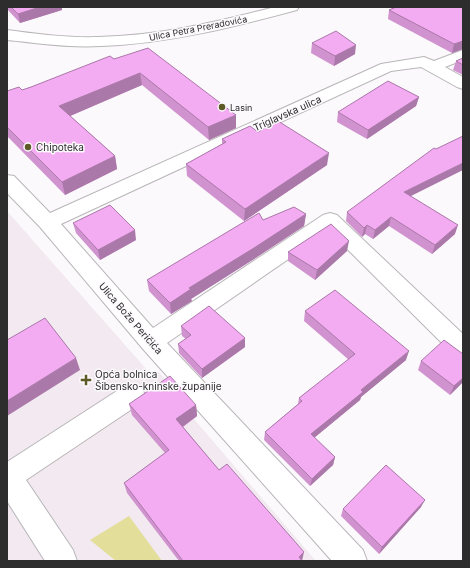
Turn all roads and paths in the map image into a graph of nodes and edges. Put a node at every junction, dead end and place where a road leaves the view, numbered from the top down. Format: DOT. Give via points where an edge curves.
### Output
graph roads {
  1 [pos="292,7"];
  2 [pos="7,36"];
  3 [pos="463,55"];
  4 [pos="432,67"];
  5 [pos="463,84"];
  6 [pos="7,180"];
  7 [pos="47,222"];
  8 [pos="151,342"];
  9 [pos="463,349"];
  10 [pos="132,395"];
  11 [pos="7,477"];
  12 [pos="62,561"];
  13 [pos="352,561"];
  1 -- 2 [label="street, Ulica Petra Preradovića" via="164,36 63,42"];
  3 -- 4 [label="street"];
  4 -- 5 [label="street, Triglavska ulica"];
  4 -- 7 [label="street, Triglavska ulica" via="424,62 387,67"];
  6 -- 7 [label="street, Ulica Bože Peričića"];
  7 -- 8 [label="street, Ulica Bože Peričića"];
  8 -- 9 [label="street" via="330,220"];
  8 -- 13 [label="street, Ulica Bože Peričića"];
  10 -- 11 [label="street"];
  11 -- 12 [label="street"];
}
